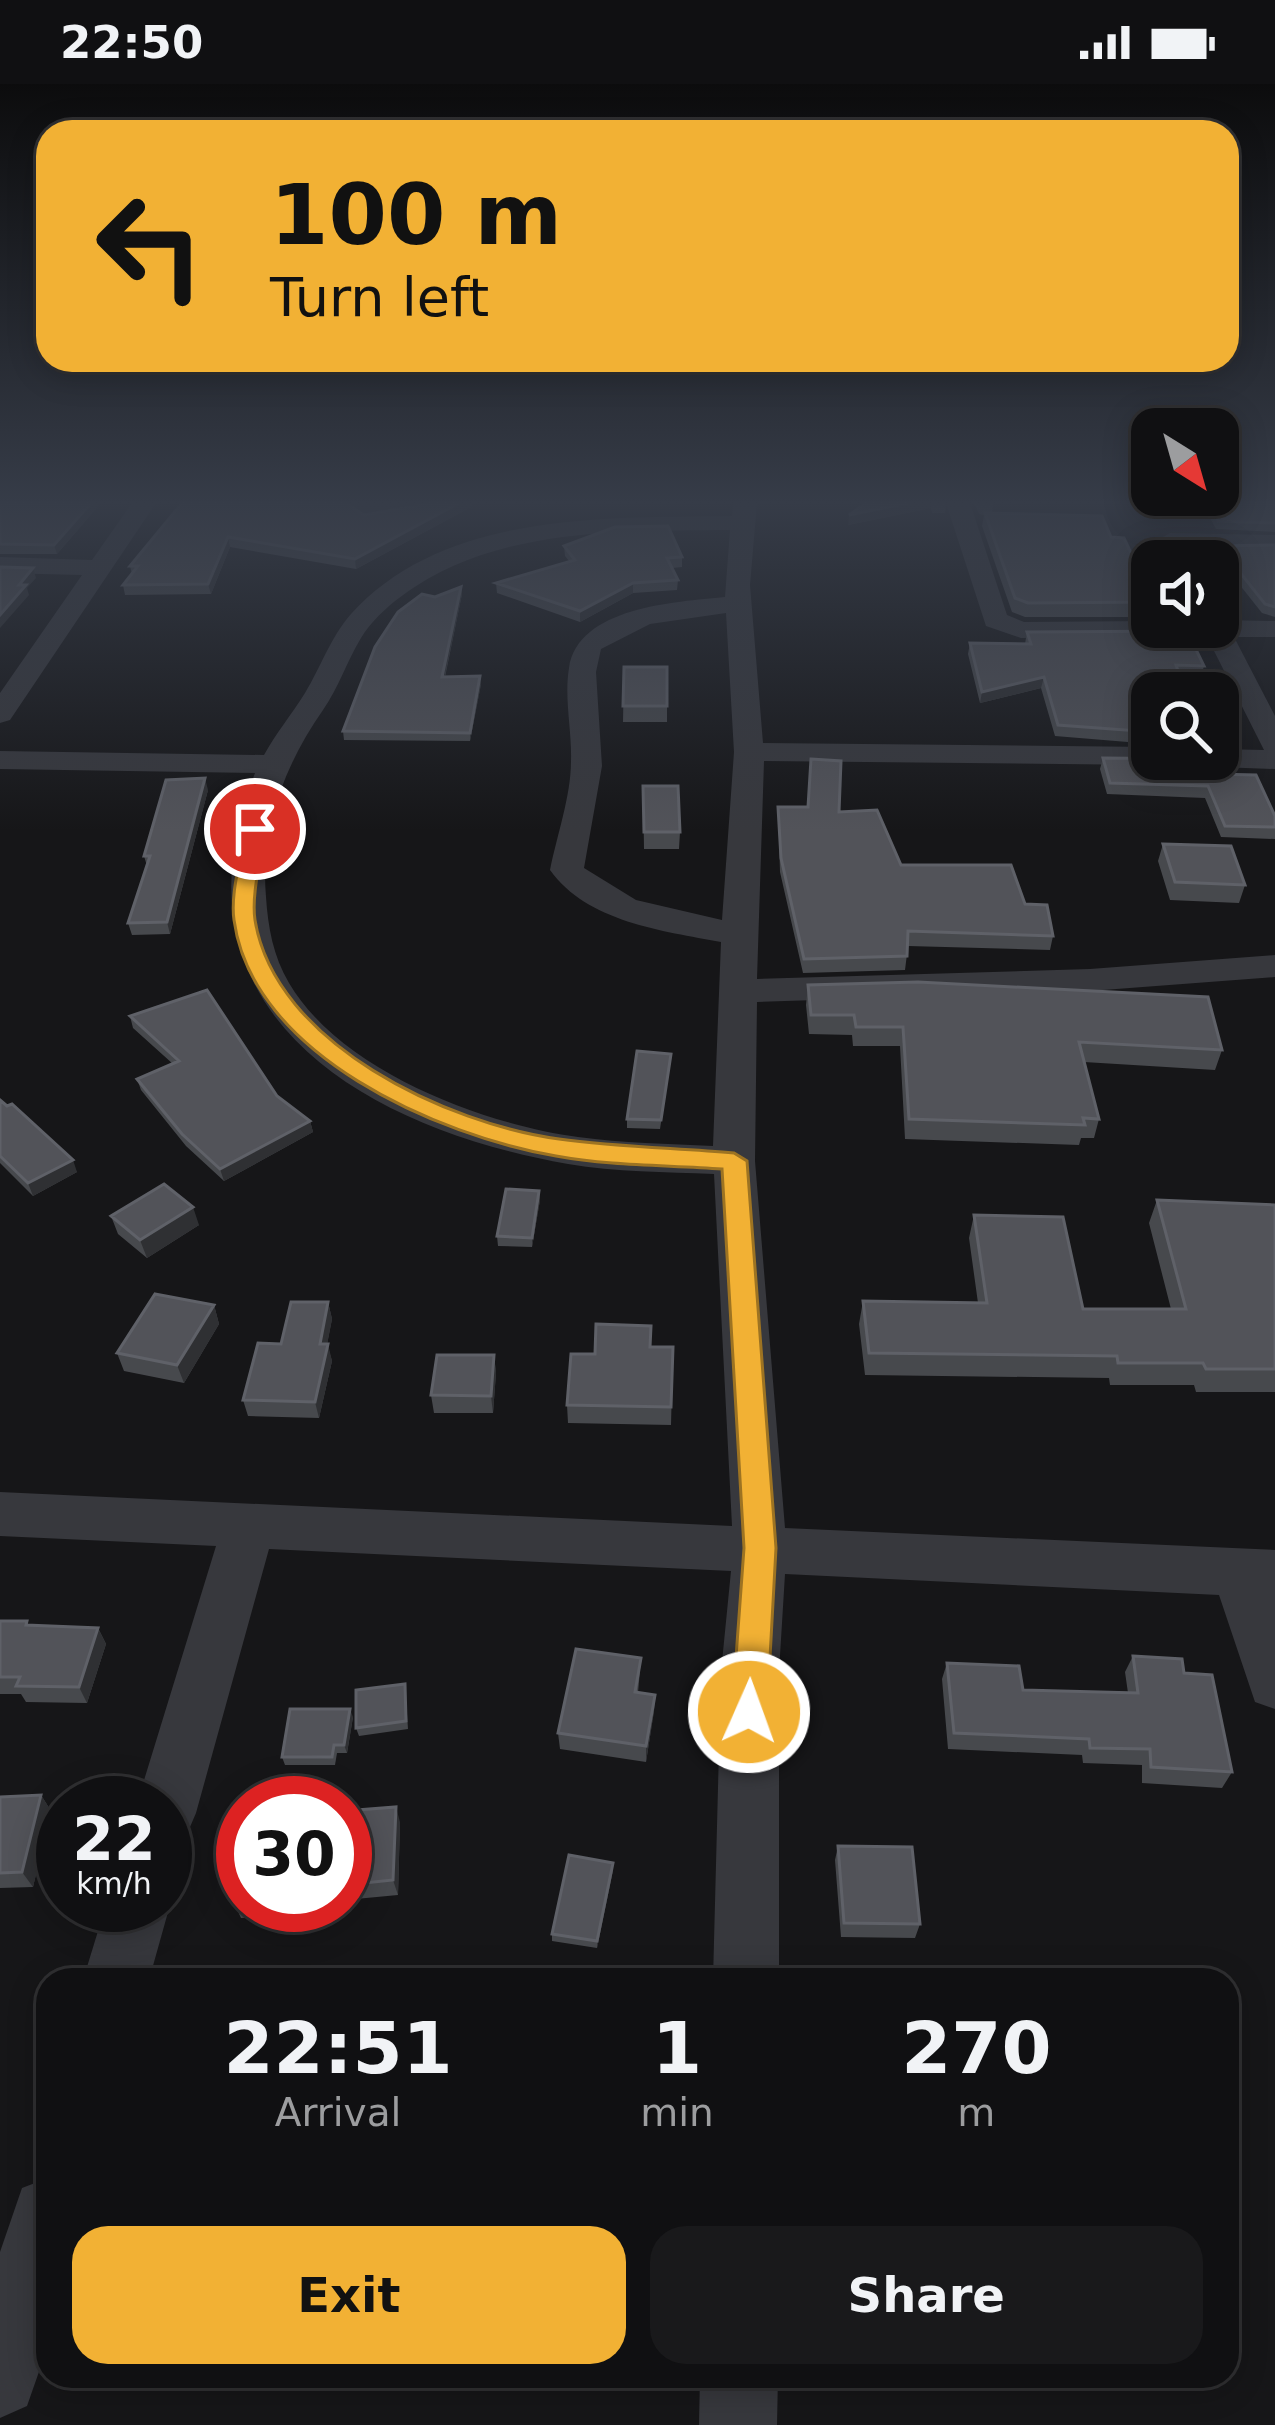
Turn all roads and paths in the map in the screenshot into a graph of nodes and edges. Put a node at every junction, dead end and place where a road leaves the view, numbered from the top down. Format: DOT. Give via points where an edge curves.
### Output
graph roads {
  1 [pos="69,612"];
  2 [pos="371,612"];
  3 [pos="671,612"];
  4 [pos="739,612"];
  5 [pos="993,612"];
  6 [pos="1239,628"];
  7 [pos="1131,629"];
  8 [pos="1275,629"];
  9 [pos="1226,648"];
  10 [pos="0,714"];
  11 [pos="1275,745"];
  12 [pos="749,752"];
  13 [pos="1131,756"];
  14 [pos="1239,759"];
  15 [pos="0,760"];
  16 [pos="1275,760"];
  17 [pos="272,764"];
  18 [pos="739,934"];
  19 [pos="1275,967"];
  20 [pos="740,991"];
  21 [pos="734,1161"];
  22 [pos="0,1514"];
  23 [pos="249,1525"];
  24 [pos="760,1548"];
  25 [pos="1257,1573"];
  26 [pos="1275,1683"];
  27 [pos="176,1776"];
  28 [pos="130,1932"];
  29 [pos="120,1968"];
  30 [pos="746,1968"];
  31 [pos="36,2255"];
  32 [pos="0,2379"];
  33 [pos="739,2388"];
  34 [pos="738,2425"];
  1 -- 10 [label="street"];
  2 -- 17 [label="street"];
  3 -- 18 [label="street" via="588,645 581,672 587,766 567,870 578,883 668,922"];
  4 -- 12 [label="street"];
  5 -- 7 [label="street" via="1021,630"];
  6 -- 8 [label="street"];
  9 -- 11 [label="street"];
  12 -- 13 [label="street"];
  12 -- 18 [label="street"];
  14 -- 16 [label="street"];
  15 -- 17 [label="street"];
  17 -- 21 [label="street" via="244,918 260,967 300,1028 360,1074 455,1120 556,1148"];
  18 -- 20 [label="street"];
  19 -- 20 [label="street"];
  20 -- 21 [label="street"];
  21 -- 24 [label="street"];
  22 -- 23 [label="street"];
  23 -- 24 [label="street"];
  23 -- 27 [label="street"];
  24 -- 25 [label="street"];
  24 -- 30 [label="street"];
  25 -- 26 [label="street"];
  28 -- 29 [label="street"];
  31 -- 32 [label="street"];
  33 -- 34 [label="street"];
}
